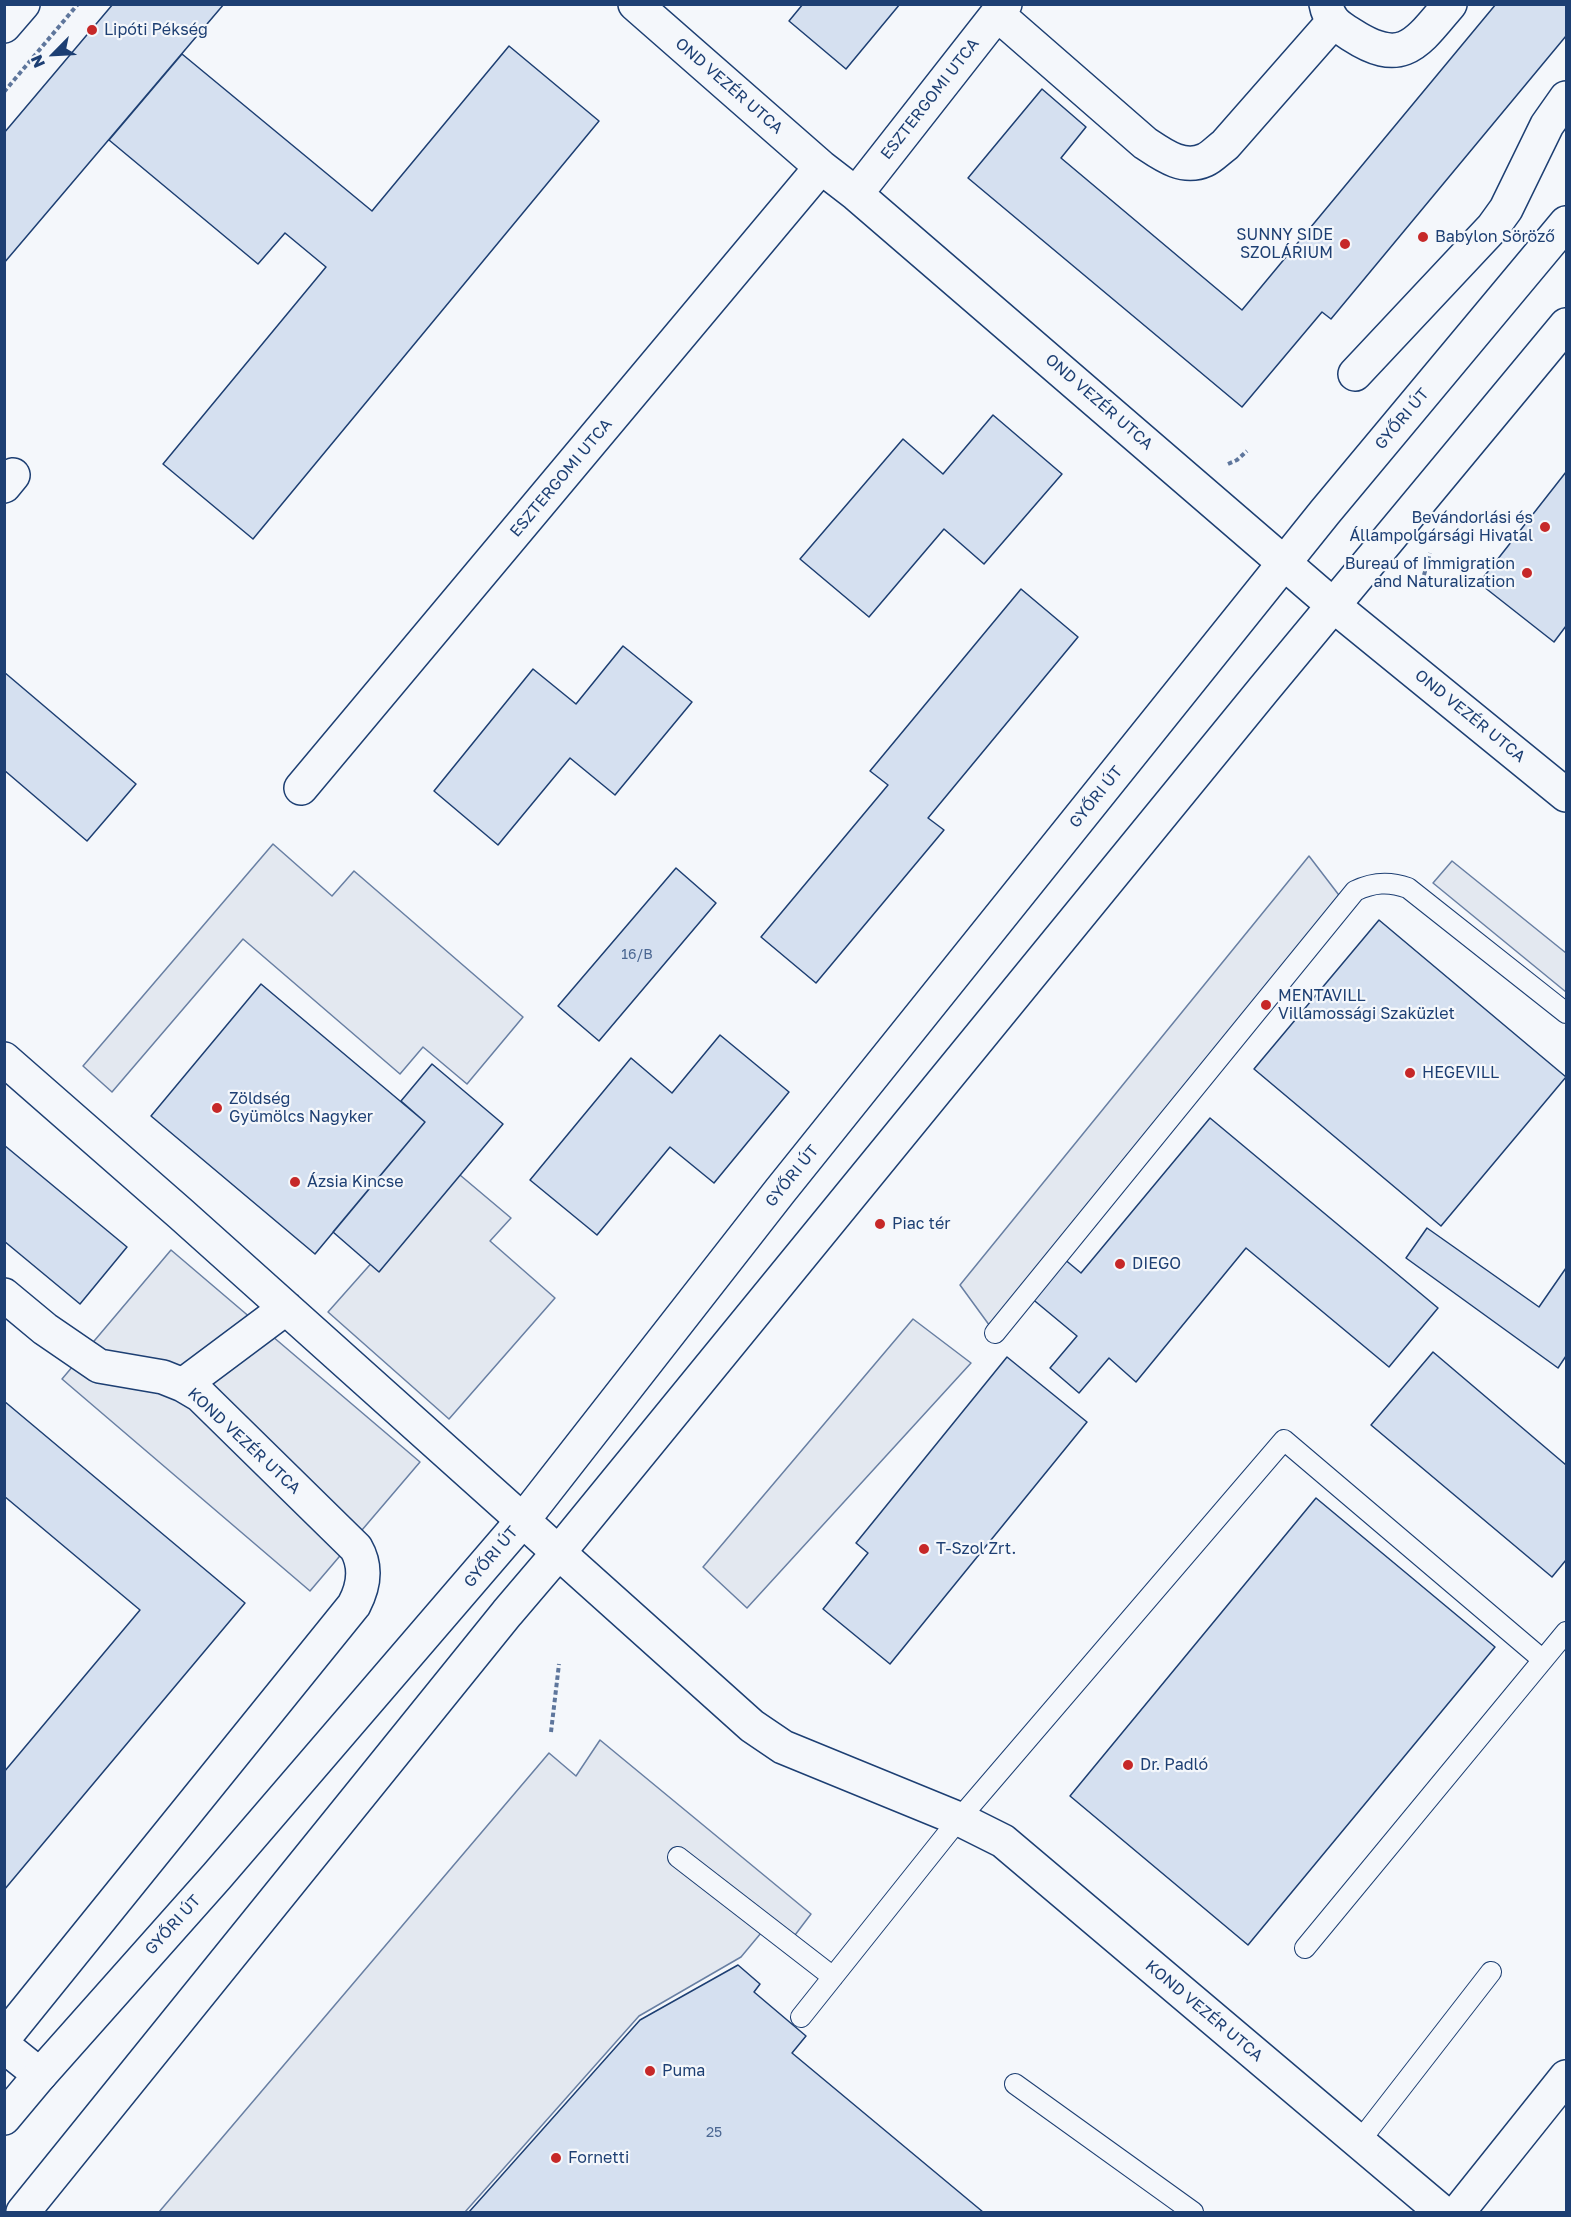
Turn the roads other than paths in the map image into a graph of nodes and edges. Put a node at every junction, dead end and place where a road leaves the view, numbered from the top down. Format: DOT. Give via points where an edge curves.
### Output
graph roads {
  1 [pos="23,4"];
  2 [pos="635,4"];
  3 [pos="1450,4"];
  4 [pos="1001,9"];
  5 [pos="1329,13"];
  6 [pos="4,26"];
  7 [pos="1566,98"];
  8 [pos="821,167"];
  9 [pos="856,194"];
  10 [pos="1566,222"];
  11 [pos="1566,325"];
  12 [pos="1354,374"];
  13 [pos="1285,562"];
  14 [pos="1334,606"];
  15 [pos="301,788"];
  16 [pos="1566,795"];
  17 [pos="1566,1013"];
  18 [pos="4,1059"];
  19 [pos="4,1295"];
  20 [pos="286,1308"];
  21 [pos="995,1333"];
  22 [pos="183,1385"];
  23 [pos="523,1520"];
  24 [pos="559,1552"];
  25 [pos="1566,1632"];
  26 [pos="1543,1660"];
  27 [pos="958,1819"];
  28 [pos="678,1857"];
  29 [pos="1305,1948"];
  30 [pos="1491,1972"];
  31 [pos="833,1977"];
  32 [pos="801,2017"];
  33 [pos="4,2038"];
  34 [pos="4,2046"];
  35 [pos="40,2075"];
  36 [pos="1566,2077"];
  37 [pos="1015,2084"];
  38 [pos="4,2118"];
  39 [pos="1359,2142"];
  40 [pos="23,2212"];
  41 [pos="1193,2212"];
  42 [pos="1442,2212"];
  43 [pos="1458,2212"];
  1 -- 6 [label="street"];
  2 -- 8 [label="street, OND VEZÉR UTCA"];
  3 -- 5 [label="street" via="1420,39 1406,49 1388,51 1369,46"];
  4 -- 5 [label="street" via="1145,143 1170,160 1188,163 1204,160 1225,146"];
  4 -- 9 [label="street, ESZTERGOMI UTCA"];
  7 -- 12 [label="street" via="1547,125 1506,209"];
  8 -- 9 [label="street, OND VEZÉR UTCA"];
  8 -- 15 [label="street, ESZTERGOMI UTCA"];
  9 -- 13 [label="street, OND VEZÉR UTCA"];
  10 -- 13 [label="street, GYŐRI ÚT"];
  11 -- 14 [label="street"];
  13 -- 14 [label="street, OND VEZÉR UTCA"];
  13 -- 23 [label="street, GYŐRI ÚT" via="787,1181"];
  14 -- 16 [label="street, OND VEZÉR UTCA"];
  14 -- 24 [label="street"];
  17 -- 21 [label="lane" via="1408,888 1382,882 1355,891"];
  18 -- 20 [label="street, KOND VEZÉR UTCA"];
  19 -- 22 [label="street, KOND VEZÉR UTCA" via="99,1366 154,1374"];
  20 -- 22 [label="street"];
  20 -- 23 [label="street, KOND VEZÉR UTCA"];
  22 -- 33 [label="street, KOND VEZÉR UTCA" via="200,1395 356,1548 362,1562 360,1593"];
  23 -- 24 [label="street, KOND VEZÉR UTCA"];
  23 -- 35 [label="street, GYŐRI ÚT"];
  24 -- 27 [label="street, KOND VEZÉR UTCA" via="752,1726 783,1747"];
  24 -- 40 [label="street"];
  25 -- 26 [label="lane"];
  26 -- 27 [label="lane" via="1284,1440"];
  26 -- 29 [label="lane"];
  27 -- 31 [label="lane"];
  27 -- 39 [label="street, KOND VEZÉR UTCA" via="1003,1840"];
  28 -- 31 [label="lane"];
  30 -- 39 [label="lane"];
  31 -- 32 [label="lane"];
  34 -- 35 [label="street"];
  35 -- 38 [label="street, GYŐRI ÚT"];
  36 -- 43 [label="street"];
  37 -- 41 [label="lane"];
  39 -- 42 [label="street, KOND VEZÉR UTCA"];
}
